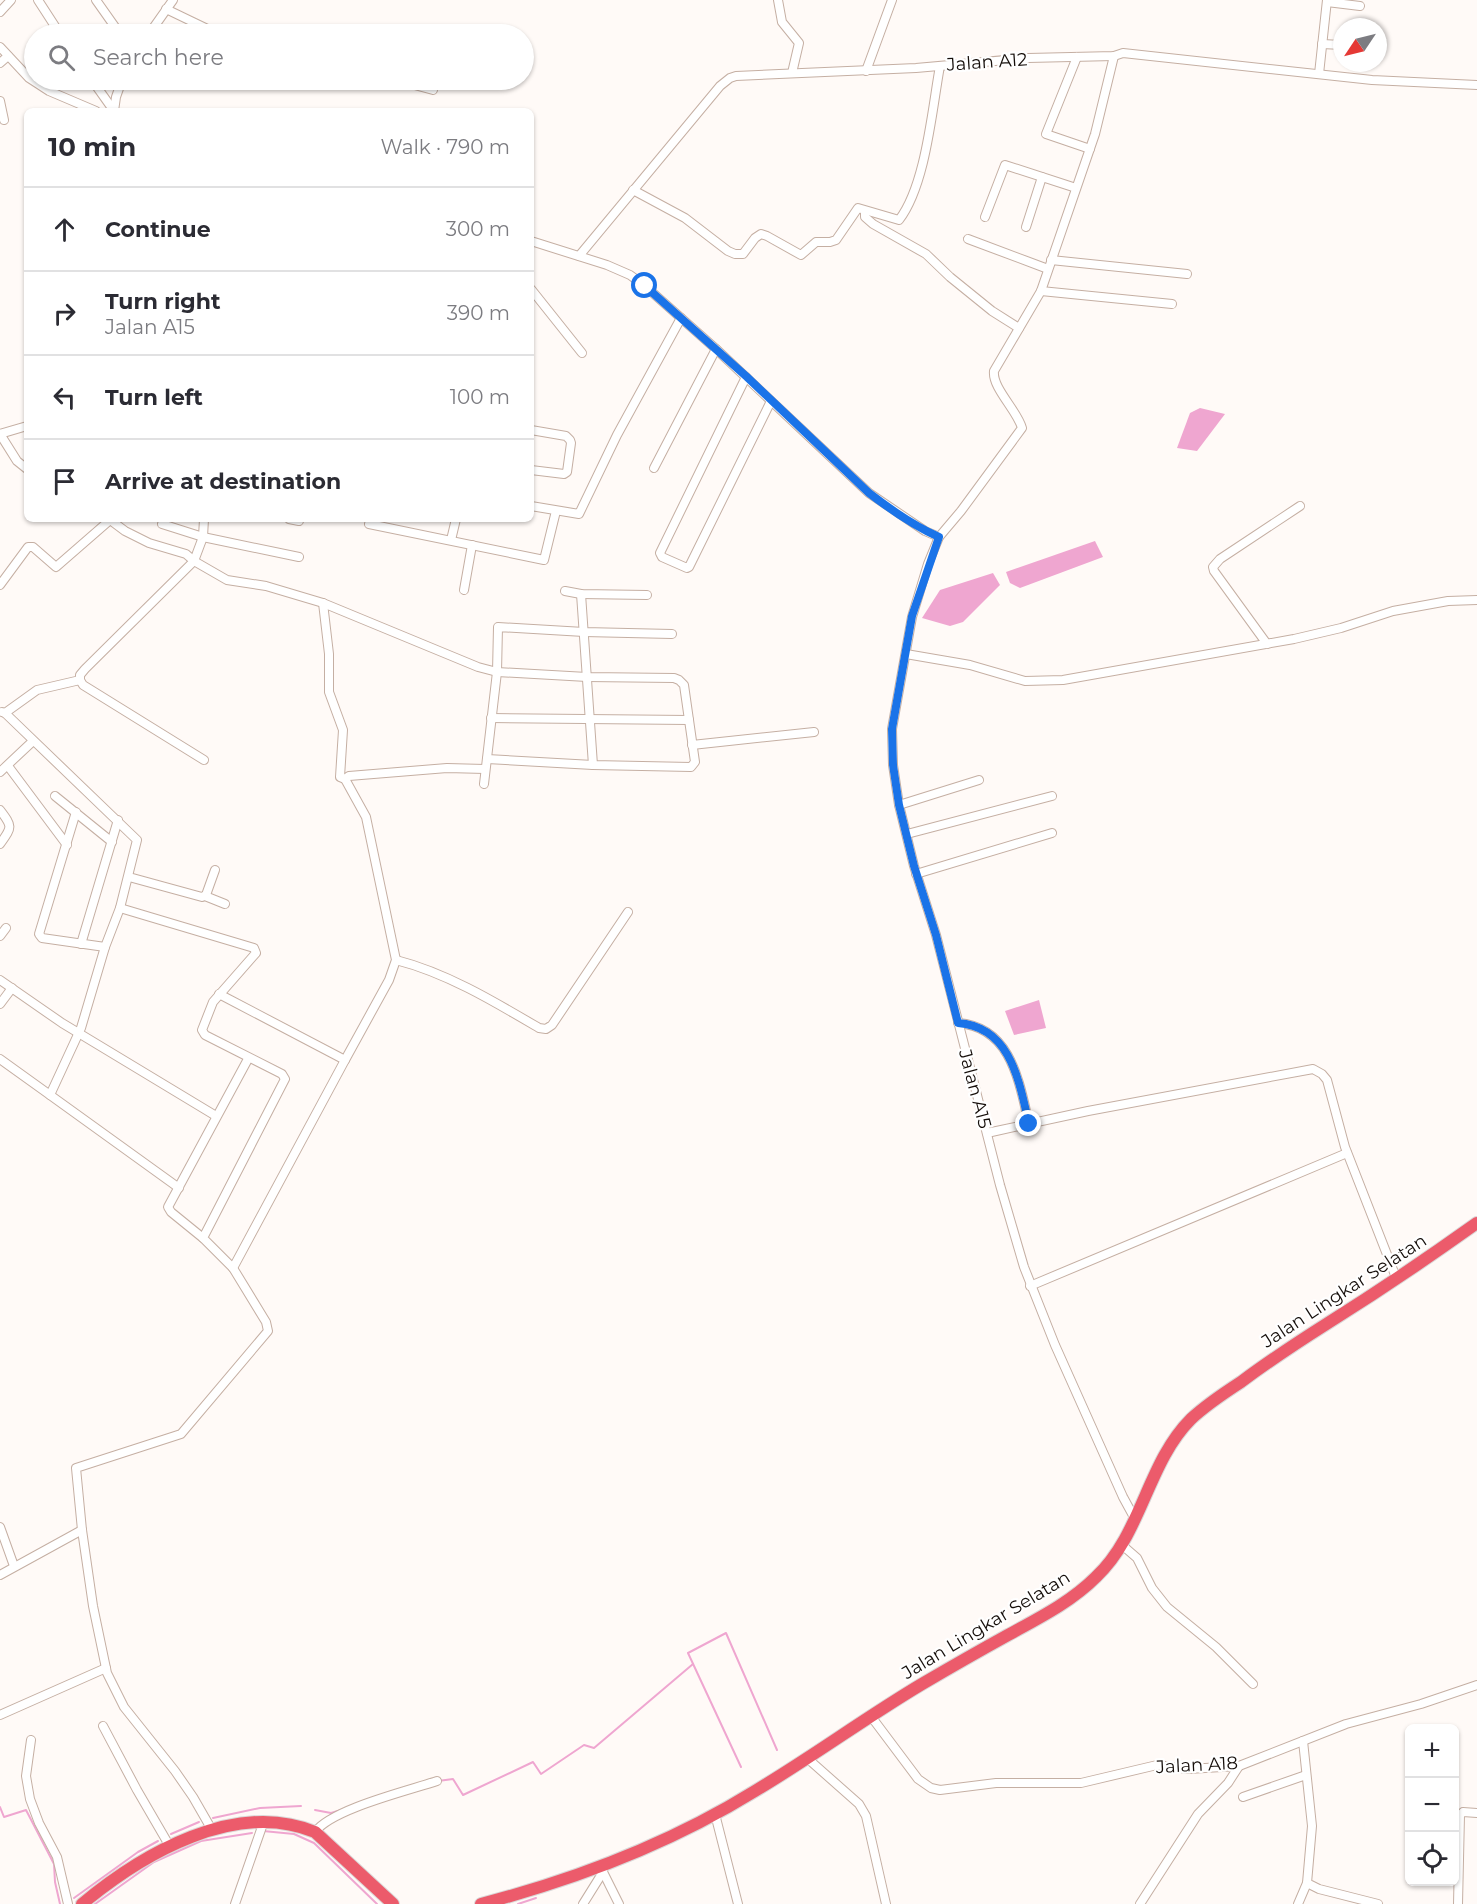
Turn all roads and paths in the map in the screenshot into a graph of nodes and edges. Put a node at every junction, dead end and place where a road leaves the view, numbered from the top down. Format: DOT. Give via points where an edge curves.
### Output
graph roads {
  1 [pos="11,0"];
  2 [pos="38,0"];
  3 [pos="96,0"];
  4 [pos="173,0"];
  5 [pos="778,0"];
  6 [pos="892,0"];
  7 [pos="1327,1"];
  8 [pos="1360,6"];
  9 [pos="166,9"];
  10 [pos="0,12"];
  11 [pos="54,24"];
  12 [pos="113,24"];
  13 [pos="156,24"];
  14 [pos="198,24"];
  15 [pos="1322,44"];
  16 [pos="1333,45"];
  17 [pos="0,47"];
  18 [pos="8,56"];
  19 [pos="1114,56"];
  20 [pos="1077,57"];
  21 [pos="0,63"];
  22 [pos="940,66"];
  23 [pos="866,70"];
  24 [pos="24,73"];
  25 [pos="792,73"];
  26 [pos="1319,74"];
  27 [pos="1477,85"];
  28 [pos="47,90"];
  29 [pos="99,90"];
  30 [pos="118,90"];
  31 [pos="0,101"];
  32 [pos="89,108"];
  33 [pos="112,108"];
  34 [pos="114,108"];
  35 [pos="4,120"];
  36 [pos="1090,149"];
  37 [pos="1042,177"];
  38 [pos="1076,188"];
  39 [pos="633,190"];
  40 [pos="867,212"];
  41 [pos="985,217"];
  42 [pos="1026,227"];
  43 [pos="968,239"];
  44 [pos="534,241"];
  45 [pos="579,256"];
  46 [pos="1050,264"];
  47 [pos="1187,274"];
  48 [pos="1041,291"];
  49 [pos="534,293"];
  50 [pos="1172,304"];
  51 [pos="681,318"];
  52 [pos="1019,328"];
  53 [pos="716,349"];
  54 [pos="582,353"];
  55 [pos="747,377"];
  56 [pos="771,401"];
  57 [pos="24,427"];
  58 [pos="534,431"];
  59 [pos="0,434"];
  60 [pos="24,467"];
  61 [pos="654,468"];
  62 [pos="534,470"];
  63 [pos="1300,506"];
  64 [pos="534,507"];
  65 [pos="556,511"];
  66 [pos="107,522"];
  67 [pos="114,522"];
  68 [pos="204,522"];
  69 [pos="455,522"];
  70 [pos="162,524"];
  71 [pos="369,524"];
  72 [pos="203,537"];
  73 [pos="939,537"];
  74 [pos="451,540"];
  75 [pos="472,545"];
  76 [pos="299,557"];
  77 [pos="194,561"];
  78 [pos="0,585"];
  79 [pos="464,590"];
  80 [pos="565,591"];
  81 [pos="581,594"];
  82 [pos="647,594"];
  83 [pos="1477,600"];
  84 [pos="323,603"];
  85 [pos="584,632"];
  86 [pos="672,634"];
  87 [pos="1267,644"];
  88 [pos="906,654"];
  89 [pos="497,672"];
  90 [pos="587,677"];
  91 [pos="80,680"];
  92 [pos="2,712"];
  93 [pos="491,717"];
  94 [pos="591,720"];
  95 [pos="689,720"];
  96 [pos="814,732"];
  97 [pos="33,741"];
  98 [pos="692,745"];
  99 [pos="487,759"];
  100 [pos="204,760"];
  101 [pos="593,765"];
  102 [pos="8,766"];
  103 [pos="485,769"];
  104 [pos="0,772"];
  105 [pos="345,779"];
  106 [pos="979,780"];
  107 [pos="484,784"];
  108 [pos="55,796"];
  109 [pos="1052,796"];
  110 [pos="899,805"];
  111 [pos="0,810"];
  112 [pos="76,812"];
  113 [pos="118,820"];
  114 [pos="1052,833"];
  115 [pos="907,834"];
  116 [pos="112,842"];
  117 [pos="0,844"];
  118 [pos="67,845"];
  119 [pos="215,870"];
  120 [pos="916,874"];
  121 [pos="129,877"];
  122 [pos="205,896"];
  123 [pos="225,904"];
  124 [pos="120,908"];
  125 [pos="628,912"];
  126 [pos="6,928"];
  127 [pos="0,936"];
  128 [pos="81,944"];
  129 [pos="105,947"];
  130 [pos="396,960"];
  131 [pos="0,980"];
  132 [pos="12,988"];
  133 [pos="219,994"];
  134 [pos="0,1004"];
  135 [pos="958,1023"];
  136 [pos="79,1032"];
  137 [pos="0,1059"];
  138 [pos="248,1059"];
  139 [pos="345,1060"];
  140 [pos="50,1095"];
  141 [pos="216,1116"];
  142 [pos="1029,1124"];
  143 [pos="987,1133"];
  144 [pos="1347,1153"];
  145 [pos="179,1188"];
  146 [pos="1477,1223"];
  147 [pos="202,1238"];
  148 [pos="233,1268"];
  149 [pos="1397,1280"];
  150 [pos="1030,1286"];
  151 [pos="1136,1519"];
  152 [pos="0,1527"];
  153 [pos="82,1530"];
  154 [pos="1122,1545"];
  155 [pos="14,1566"];
  156 [pos="0,1575"];
  157 [pos="106,1668"];
  158 [pos="1253,1684"];
  159 [pos="1477,1684"];
  160 [pos="0,1715"];
  161 [pos="870,1715"];
  162 [pos="103,1726"];
  163 [pos="31,1740"];
  164 [pos="1302,1741"];
  165 [pos="807,1758"];
  166 [pos="1239,1766"];
  167 [pos="1306,1775"];
  168 [pos="437,1781"];
  169 [pos="1243,1797"];
  170 [pos="1477,1813"];
  171 [pos="715,1814"];
  172 [pos="264,1821"];
  173 [pos="212,1830"];
  174 [pos="315,1832"];
  175 [pos="169,1845"];
  176 [pos="601,1869"];
  177 [pos="1307,1883"];
  178 [pos="68,1904"];
  179 [pos="82,1904"];
  180 [pos="235,1904"];
  181 [pos="393,1904"];
  182 [pos="481,1904"];
  183 [pos="583,1904"];
  184 [pos="619,1904"];
  185 [pos="738,1904"];
  186 [pos="886,1904"];
  187 [pos="1140,1904"];
  188 [pos="1298,1904"];
  189 [pos="1375,1904"];
  190 [pos="1458,1904"];
  1 -- 10 [label="street"];
  2 -- 11 [label="street"];
  3 -- 12 [label="street"];
  4 -- 9 [label="street"];
  5 -- 25 [label="street" via="783,22 800,43"];
  6 -- 23 [label="street"];
  7 -- 8 [label="street"];
  7 -- 15 [label="street"];
  9 -- 13 [label="street"];
  9 -- 14 [label="street"];
  15 -- 16 [label="street"];
  15 -- 26 [label="street"];
  17 -- 18 [label="street"];
  18 -- 21 [label="street"];
  18 -- 24 [label="street"];
  19 -- 20 [label="street, Jalan A12"];
  19 -- 26 [label="street, Jalan A12" via="1123,53"];
  19 -- 36 [label="street"];
  20 -- 22 [label="street, Jalan A12"];
  20 -- 36 [label="street" via="1046,134"];
  22 -- 23 [label="street, Jalan A12"];
  22 -- 40 [label="street" via="919,180 907,208 899,220"];
  23 -- 25 [label="street, Jalan A12"];
  25 -- 39 [label="street, Jalan A12" via="736,76 724,81"];
  26 -- 27 [label="street, Jalan A12"];
  28 -- 32 [label="street"];
  29 -- 33 [label="street"];
  30 -- 34 [label="street"];
  31 -- 35 [label="street"];
  36 -- 38 [label="street"];
  37 -- 38 [label="street"];
  37 -- 41 [label="street" via="1005,165"];
  37 -- 42 [label="street"];
  38 -- 46 [label="street"];
  39 -- 40 [label="street" via="685,218 735,254 743,254 761,234 801,255 816,242 836,240 856,209"];
  39 -- 45 [label="street, Jalan A12"];
  40 -- 52 [label="street" via="865,217 873,224 926,254 958,284"];
  43 -- 46 [label="street"];
  44 -- 45 [label="street"];
  45 -- 51 [label="street" via="630,274"];
  46 -- 47 [label="street"];
  46 -- 48 [label="street"];
  48 -- 50 [label="street"];
  48 -- 52 [label="street"];
  49 -- 54 [label="street"];
  51 -- 53 [label="street"];
  51 -- 65 [label="street" via="579,514"];
  52 -- 73 [label="street" via="993,376 1022,428"];
  53 -- 55 [label="street"];
  53 -- 61 [label="street"];
  55 -- 56 [label="street"];
  55 -- 56 [label="street" via="660,553 662,557 689,567"];
  56 -- 73 [label="street" via="869,493"];
  57 -- 59 [label="street"];
  58 -- 62 [label="street" via="566,436 571,443 567,472"];
  59 -- 60 [label="street"];
  63 -- 87 [label="street" via="1213,567"];
  64 -- 65 [label="street"];
  65 -- 75 [label="street" via="544,560"];
  66 -- 78 [label="street" via="56,567 33,547 28,548"];
  67 -- 77 [label="street" via="141,539 186,554"];
  68 -- 72 [label="street"];
  69 -- 74 [label="street"];
  70 -- 72 [label="street"];
  71 -- 74 [label="street"];
  72 -- 76 [label="street"];
  72 -- 77 [label="street"];
  73 -- 88 [label="street, Jalan A15" via="912,616"];
  74 -- 75 [label="street"];
  75 -- 79 [label="street"];
  77 -- 84 [label="street" via="227,580 266,586"];
  77 -- 91 [label="street" via="85,669"];
  80 -- 81 [label="street"];
  81 -- 82 [label="street"];
  81 -- 85 [label="street"];
  83 -- 87 [label="street" via="1393,611 1341,628"];
  84 -- 89 [label="street"];
  84 -- 105 [label="street" via="329,692 343,730 339,776"];
  85 -- 86 [label="street"];
  85 -- 89 [label="street" via="500,626"];
  85 -- 90 [label="street"];
  87 -- 88 [label="street" via="1044,681 1025,681"];
  88 -- 110 [label="street, Jalan A15" via="892,729"];
  89 -- 90 [label="street"];
  89 -- 93 [label="street"];
  90 -- 94 [label="street"];
  90 -- 95 [label="street" via="679,680 684,685"];
  91 -- 92 [label="street" via="37,690"];
  91 -- 100 [label="street"];
  92 -- 97 [label="street"];
  93 -- 94 [label="street"];
  93 -- 99 [label="street"];
  94 -- 95 [label="street"];
  94 -- 101 [label="street"];
  95 -- 98 [label="street"];
  96 -- 98 [label="street"];
  97 -- 102 [label="street"];
  97 -- 113 [label="street"];
  98 -- 101 [label="street" via="691,767"];
  99 -- 101 [label="street"];
  99 -- 103 [label="street"];
  102 -- 104 [label="street"];
  102 -- 118 [label="street"];
  103 -- 105 [label="street" via="447,768"];
  103 -- 107 [label="street"];
  105 -- 130 [label="street" via="367,823"];
  106 -- 110 [label="street"];
  108 -- 112 [label="street"];
  109 -- 115 [label="street"];
  110 -- 115 [label="street, Jalan A15"];
  111 -- 117 [label="street" via="10,830"];
  112 -- 116 [label="street"];
  112 -- 118 [label="street"];
  113 -- 116 [label="street"];
  113 -- 121 [label="street" via="138,840"];
  114 -- 120 [label="street"];
  115 -- 120 [label="street, Jalan A15"];
  116 -- 128 [label="street"];
  118 -- 128 [label="street" via="39,934 42,938"];
  119 -- 122 [label="street"];
  120 -- 135 [label="street, Jalan A15"];
  121 -- 122 [label="street"];
  121 -- 124 [label="street"];
  122 -- 123 [label="street"];
  124 -- 129 [label="street"];
  124 -- 133 [label="street" via="254,948 256,953"];
  125 -- 130 [label="street" via="546,1029 440,975"];
  126 -- 127 [label="street"];
  128 -- 129 [label="street"];
  129 -- 136 [label="street"];
  130 -- 139 [label="street"];
  131 -- 132 [label="street"];
  132 -- 134 [label="street"];
  132 -- 136 [label="street"];
  133 -- 138 [label="street" via="203,1032"];
  133 -- 139 [label="street"];
  135 -- 142 [label="street" via="988,1032 1002,1047 1018,1076"];
  135 -- 143 [label="street, Jalan A15"];
  136 -- 140 [label="street"];
  136 -- 141 [label="street"];
  137 -- 140 [label="street"];
  138 -- 141 [label="street"];
  138 -- 147 [label="street" via="282,1074 284,1084"];
  139 -- 148 [label="street"];
  140 -- 145 [label="street"];
  141 -- 145 [label="street"];
  142 -- 143 [label="street"];
  142 -- 144 [label="street" via="1313,1069 1327,1080"];
  143 -- 150 [label="street, Jalan A15"];
  144 -- 149 [label="street"];
  144 -- 150 [label="street"];
  145 -- 147 [label="street" via="169,1210"];
  146 -- 149 [label="highway, Jalan Lingkar Selatan"];
  147 -- 148 [label="street"];
  148 -- 153 [label="street" via="268,1331 181,1434 76,1468"];
  149 -- 151 [label="highway, Jalan Lingkar Selatan" via="1282,1352 1190,1420 1156,1471"];
  150 -- 151 [label="street, Jalan A15"];
  151 -- 154 [label="highway, Jalan Lingkar Selatan"];
  152 -- 155 [label="street"];
  153 -- 155 [label="street"];
  153 -- 157 [label="street"];
  154 -- 158 [label="street" via="1137,1558 1167,1607"];
  154 -- 161 [label="highway, Jalan Lingkar Selatan" via="1109,1564 1075,1595"];
  155 -- 156 [label="street"];
  157 -- 160 [label="street"];
  157 -- 173 [label="street" via="124,1707 175,1771"];
  159 -- 164 [label="street, Jalan A18"];
  161 -- 165 [label="highway, Jalan Lingkar Selatan"];
  161 -- 166 [label="street, Jalan A18" via="918,1779 940,1790 996,1783 1081,1783 1157,1765 1188,1769"];
  162 -- 175 [label="street"];
  163 -- 178 [label="street" via="26,1776 30,1799 59,1863"];
  164 -- 166 [label="street, Jalan A18"];
  164 -- 167 [label="street"];
  165 -- 171 [label="highway, Jalan Lingkar Selatan"];
  165 -- 186 [label="street" via="863,1810"];
  166 -- 187 [label="street" via="1198,1814"];
  167 -- 169 [label="street"];
  167 -- 177 [label="street" via="1312,1826"];
  168 -- 174 [label="street" via="343,1812"];
  170 -- 190 [label="street" via="1461,1814"];
  171 -- 176 [label="highway, Jalan Lingkar Selatan"];
  171 -- 185 [label="street"];
  172 -- 173 [label="highway"];
  172 -- 174 [label="highway" via="302,1826"];
  172 -- 180 [label="street"];
  173 -- 175 [label="highway"];
  174 -- 181 [label="highway"];
  175 -- 179 [label="highway" via="107,1883"];
  176 -- 182 [label="highway, Jalan Lingkar Selatan"];
  176 -- 183 [label="street"];
  176 -- 184 [label="street"];
  177 -- 188 [label="street"];
  177 -- 189 [label="street"];
}
